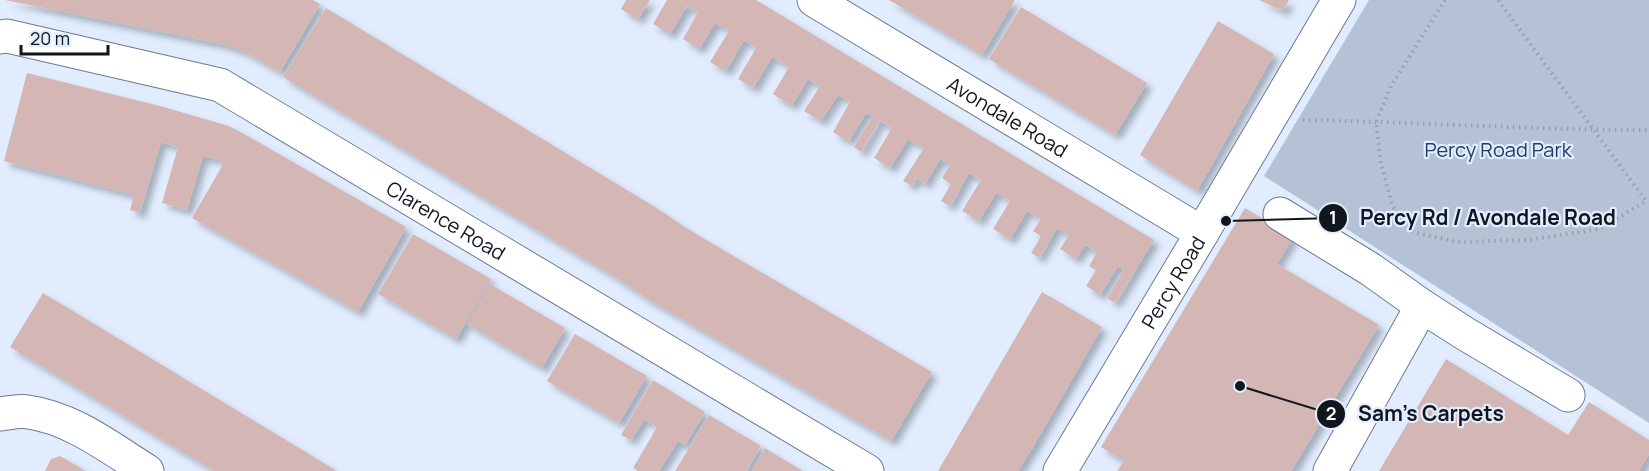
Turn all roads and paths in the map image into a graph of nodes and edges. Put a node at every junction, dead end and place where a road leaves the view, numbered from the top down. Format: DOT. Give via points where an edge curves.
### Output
graph roads {
  1 [pos="814,0"];
  2 [pos="1339,0"];
  3 [pos="1445,0"];
  4 [pos="1498,0"];
  5 [pos="2,40"];
  6 [pos="1269,120"];
  7 [pos="1376,122"];
  8 [pos="1594,130"];
  9 [pos="1649,130"];
  10 [pos="1648,199"];
  11 [pos="1280,214"];
  12 [pos="1202,233"];
  13 [pos="1422,306"];
  14 [pos="1568,395"];
  15 [pos="0,414"];
  16 [pos="147,471"];
  17 [pos="867,471"];
  18 [pos="1060,471"];
  19 [pos="1330,471"];
  1 -- 12 [label="street, Avondale Road"];
  2 -- 6 [label="street, Percy Road"];
  3 -- 7 [label="path" via="1391,86"];
  4 -- 8 [label="path"];
  5 -- 17 [label="street, Clarence Road" via="220,85"];
  6 -- 7 [label="path"];
  6 -- 12 [label="street, Percy Road"];
  7 -- 8 [label="path"];
  7 -- 10 [label="path" via="1381,164 1393,207 1413,232 1457,242 1529,240 1599,229"];
  8 -- 9 [label="path"];
  8 -- 10 [label="path"];
  11 -- 13 [label="street"];
  12 -- 18 [label="street, Percy Road"];
  13 -- 14 [label="street"];
  13 -- 19 [label="street"];
  15 -- 16 [label="street" via="26,411 55,418"];
}
